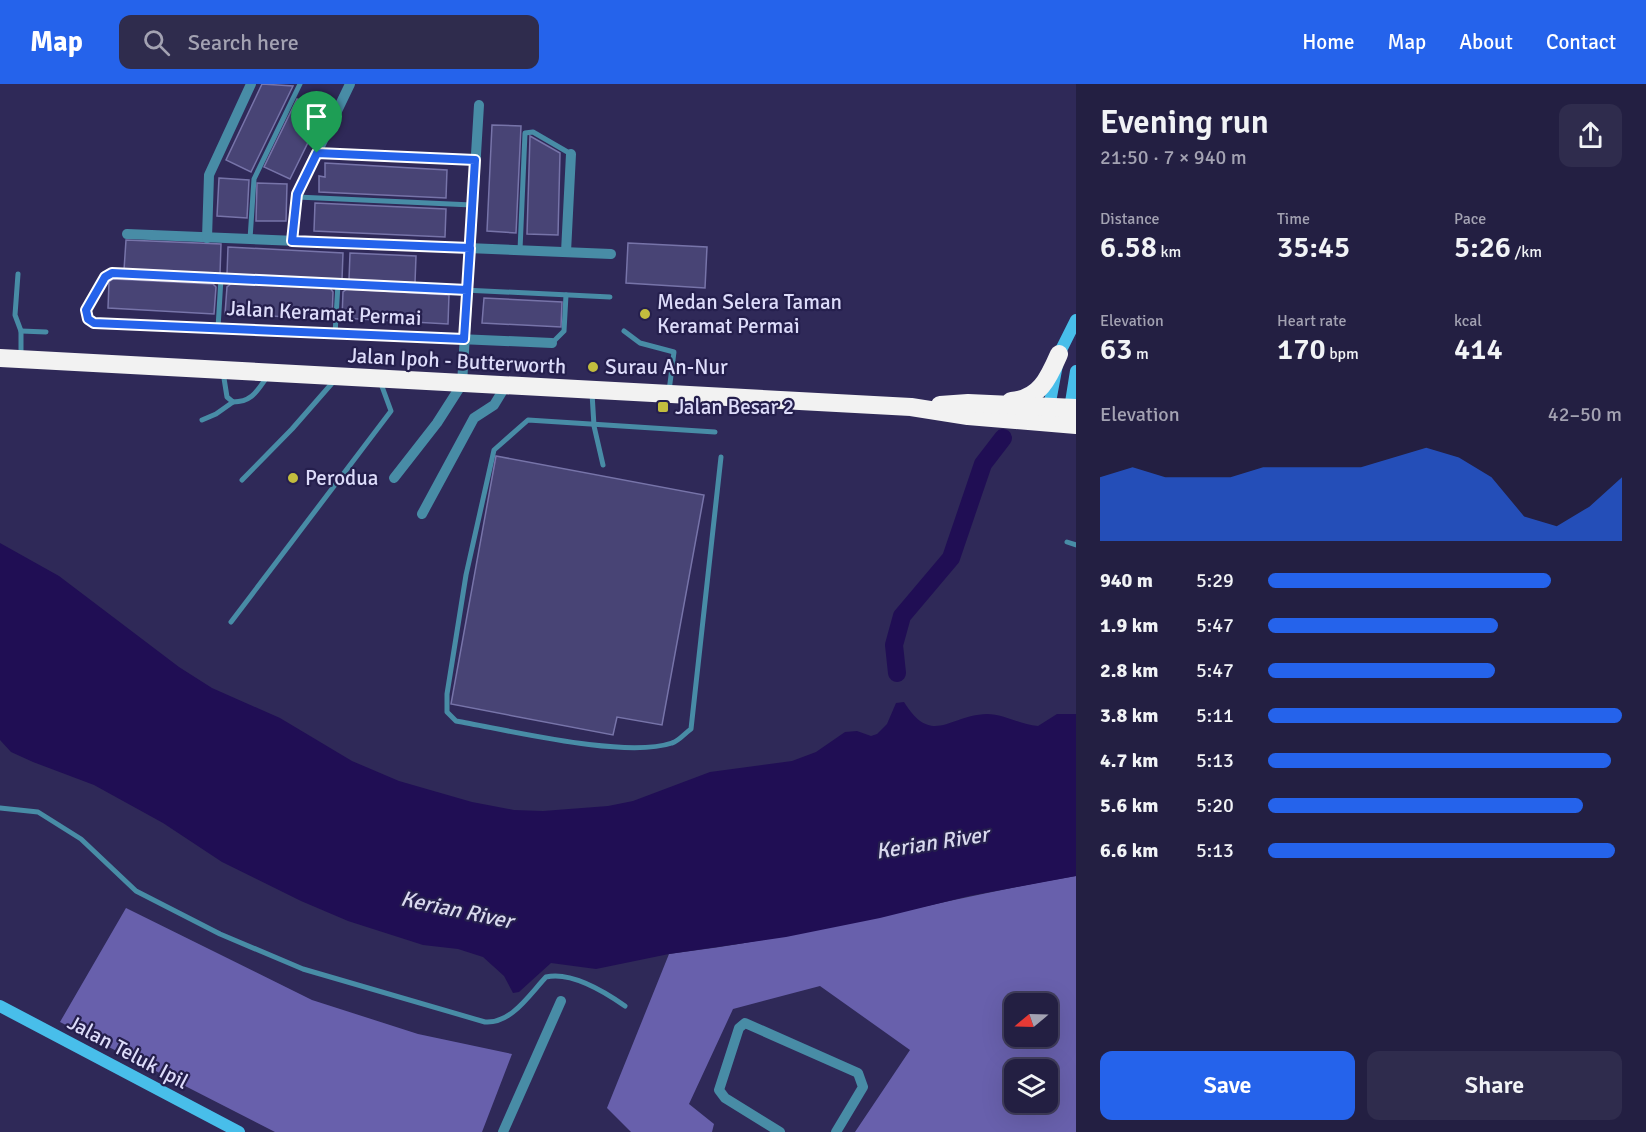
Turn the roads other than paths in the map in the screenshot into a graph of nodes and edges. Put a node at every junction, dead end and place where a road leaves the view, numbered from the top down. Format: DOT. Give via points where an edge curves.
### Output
graph roads {
  1 [pos="251,84"];
  2 [pos="300,84"];
  3 [pos="350,84"];
  4 [pos="479,105"];
  5 [pos="317,153"];
  6 [pos="571,154"];
  7 [pos="475,160"];
  8 [pos="297,197"];
  9 [pos="472,206"];
  10 [pos="127,234"];
  11 [pos="207,238"];
  12 [pos="250,240"];
  13 [pos="292,241"];
  14 [pos="470,248"];
  15 [pos="520,250"];
  16 [pos="566,252"];
  17 [pos="611,254"];
  18 [pos="18,274"];
  19 [pos="221,278"];
  20 [pos="338,284"];
  21 [pos="467,290"];
  22 [pos="566,295"];
  23 [pos="610,297"];
  24 [pos="1076,320"];
  25 [pos="94,323"];
  26 [pos="218,328"];
  27 [pos="21,331"];
  28 [pos="624,331"];
  29 [pos="46,332"];
  30 [pos="335,334"];
  31 [pos="464,339"];
  32 [pos="552,343"];
  33 [pos="1059,354"];
  34 [pos="0,358"];
  35 [pos="21,359"];
  36 [pos="222,370"];
  37 [pos="1076,371"];
  38 [pos="269,373"];
  39 [pos="337,377"];
  40 [pos="379,380"];
  41 [pos="462,384"];
  42 [pos="505,387"];
  43 [pos="591,392"];
  44 [pos="669,395"];
  45 [pos="233,402"];
  46 [pos="968,402"];
  47 [pos="911,407"];
  48 [pos="1047,415"];
  49 [pos="1072,417"];
  50 [pos="202,420"];
  51 [pos="594,426"];
  52 [pos="715,432"];
  53 [pos="721,457"];
  54 [pos="603,465"];
  55 [pos="394,478"];
  56 [pos="243,480"];
  57 [pos="422,514"];
  58 [pos="1067,542"];
  59 [pos="1076,545"];
  60 [pos="231,622"];
  61 [pos="0,808"];
  62 [pos="561,1001"];
  63 [pos="0,1006"];
  64 [pos="625,1006"];
  65 [pos="239,1132"];
  66 [pos="503,1132"];
  67 [pos="780,1132"];
  68 [pos="836,1132"];
  1 -- 11 [label="street" via="213,164"];
  2 -- 12 [label="lane" via="254,179"];
  3 -- 5 [label="street"];
  4 -- 7 [label="street"];
  5 -- 7 [label="street"];
  5 -- 8 [label="street"];
  6 -- 15 [label="lane" via="533,132 525,133"];
  6 -- 16 [label="street"];
  7 -- 9 [label="street"];
  8 -- 9 [label="lane"];
  8 -- 13 [label="street"];
  9 -- 14 [label="street"];
  10 -- 11 [label="street"];
  11 -- 12 [label="street"];
  12 -- 13 [label="street"];
  13 -- 14 [label="street"];
  14 -- 15 [label="street"];
  14 -- 21 [label="street"];
  15 -- 16 [label="street"];
  16 -- 17 [label="street"];
  18 -- 27 [label="lane" via="15,315"];
  19 -- 20 [label="lane"];
  19 -- 25 [label="lane" via="112,273 105,277 86,310 88,319"];
  19 -- 26 [label="lane"];
  20 -- 21 [label="lane"];
  20 -- 30 [label="lane"];
  21 -- 22 [label="lane"];
  21 -- 31 [label="street"];
  22 -- 23 [label="lane"];
  22 -- 32 [label="lane" via="564,331"];
  24 -- 33 [label="street"];
  25 -- 26 [label="street, Jalan Keramat Permai"];
  26 -- 30 [label="street, Jalan Keramat Permai"];
  27 -- 29 [label="lane"];
  27 -- 35 [label="lane"];
  28 -- 44 [label="lane" via="640,343 674,352"];
  30 -- 31 [label="street, Jalan Keramat Permai"];
  31 -- 32 [label="street, Jalan Keramat Permai"];
  31 -- 41 [label="street"];
  33 -- 46 [label="highway" via="1043,386 1026,398"];
  33 -- 48 [label="street"];
  34 -- 35 [label="highway, Jalan Ipoh - Butterworth"];
  35 -- 36 [label="highway, Jalan Ipoh - Butterworth"];
  36 -- 38 [label="highway, Jalan Ipoh - Butterworth"];
  36 -- 45 [label="lane" via="227,397"];
  37 -- 49 [label="street"];
  38 -- 39 [label="highway, Jalan Ipoh - Butterworth"];
  38 -- 45 [label="lane" via="252,398"];
  39 -- 40 [label="highway, Jalan Ipoh - Butterworth"];
  39 -- 56 [label="lane"];
  40 -- 41 [label="highway, Jalan Ipoh - Butterworth"];
  40 -- 60 [label="lane" via="391,411"];
  41 -- 42 [label="highway, Jalan Ipoh - Butterworth"];
  41 -- 55 [label="street"];
  42 -- 43 [label="highway, Jalan Ipoh - Butterworth"];
  42 -- 57 [label="street" via="494,405 474,418"];
  43 -- 44 [label="highway, Jalan Ipoh - Butterworth"];
  43 -- 51 [label="lane"];
  44 -- 47 [label="highway, Jalan Ipoh - Butterworth"];
  45 -- 50 [label="lane"];
  46 -- 47 [label="highway, Jalan Ipoh - Butterworth"];
  46 -- 48 [label="highway, Jalan Ipoh - Butterworth"];
  47 -- 48 [label="highway, Jalan Ipoh - Butterworth" via="968,416"];
  48 -- 49 [label="highway, Jalan Ipoh - Butterworth"];
  51 -- 52 [label="lane"];
  51 -- 53 [label="lane" via="528,420 494,450 452,655 447,712 456,721 609,747 648,748 674,742 691,729"];
  51 -- 54 [label="lane"];
  58 -- 59 [label="lane"];
  61 -- 64 [label="lane" via="38,812 81,839 136,891 220,934 303,969 485,1022 507,1018 551,976 604,992"];
  62 -- 66 [label="street"];
  63 -- 65 [label="street, Jalan Teluk Ipil"];
  67 -- 68 [label="street" via="725,1098 719,1090 739,1028 745,1023 858,1073 862,1087"];
}
